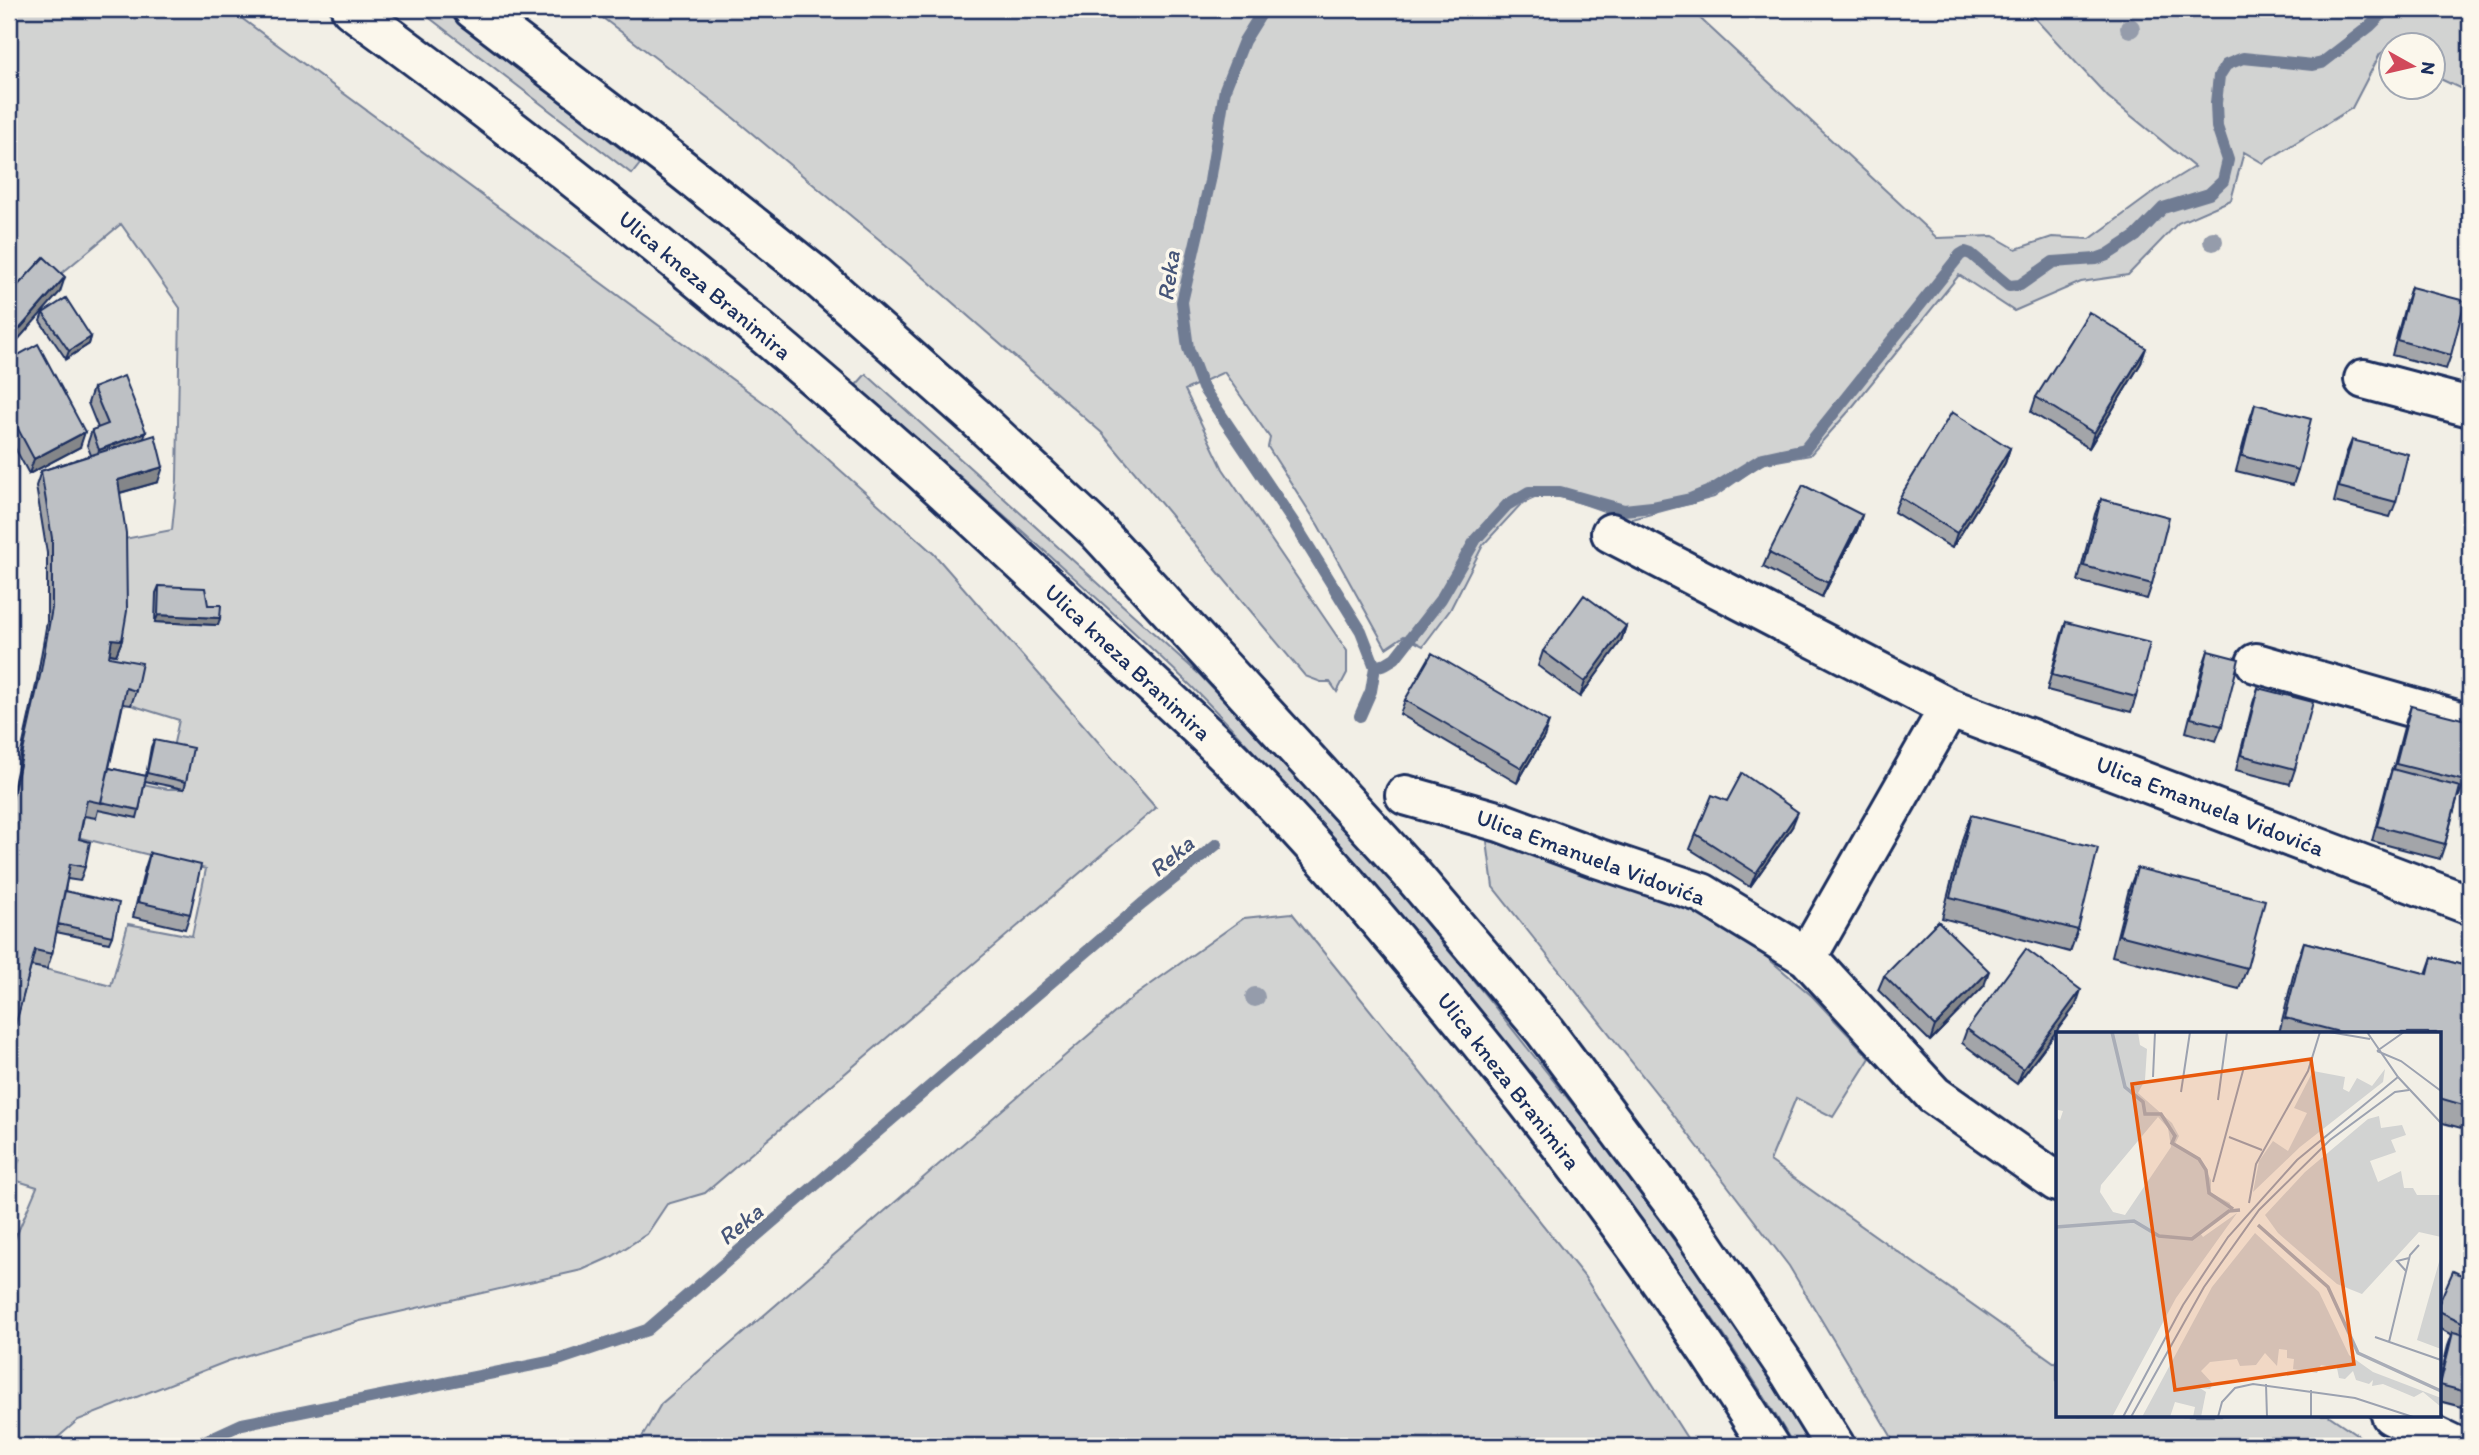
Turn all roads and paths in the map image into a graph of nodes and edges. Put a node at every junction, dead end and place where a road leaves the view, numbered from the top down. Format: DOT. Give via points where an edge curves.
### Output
graph roads {
  1 [pos="351,9"];
  2 [pos="473,9"];
  3 [pos="2364,379"];
  4 [pos="2470,407"];
  5 [pos="1611,533"];
  6 [pos="2256,663"];
  7 [pos="1949,708"];
  8 [pos="2470,724"];
  9 [pos="1405,795"];
  10 [pos="2470,905"];
  11 [pos="1807,957"];
  12 [pos="2056,1181"];
  13 [pos="2393,1416"];
  14 [pos="1769,1446"];
  15 [pos="1835,1446"];
  16 [pos="2456,1446"];
  1 -- 14 [label="street, Ulica kneza Branimira" via="623,216 781,347 973,516 1242,769 1393,936 1508,1076 1643,1255"];
  2 -- 15 [label="street" via="816,276 1097,531 1400,861 1544,1030 1691,1227"];
  3 -- 4 [label="street"];
  5 -- 7 [label="street, Ulica Emanuela Vidovića"];
  6 -- 8 [label="street"];
  7 -- 10 [label="street, Ulica Emanuela Vidovića"];
  7 -- 11 [label="street"];
  9 -- 11 [label="street, Ulica Emanuela Vidovića" via="1500,822 1702,893"];
  11 -- 12 [label="street, Ulica Emanuela Vidovića" via="1934,1095"];
  13 -- 16 [label="street"];
}
